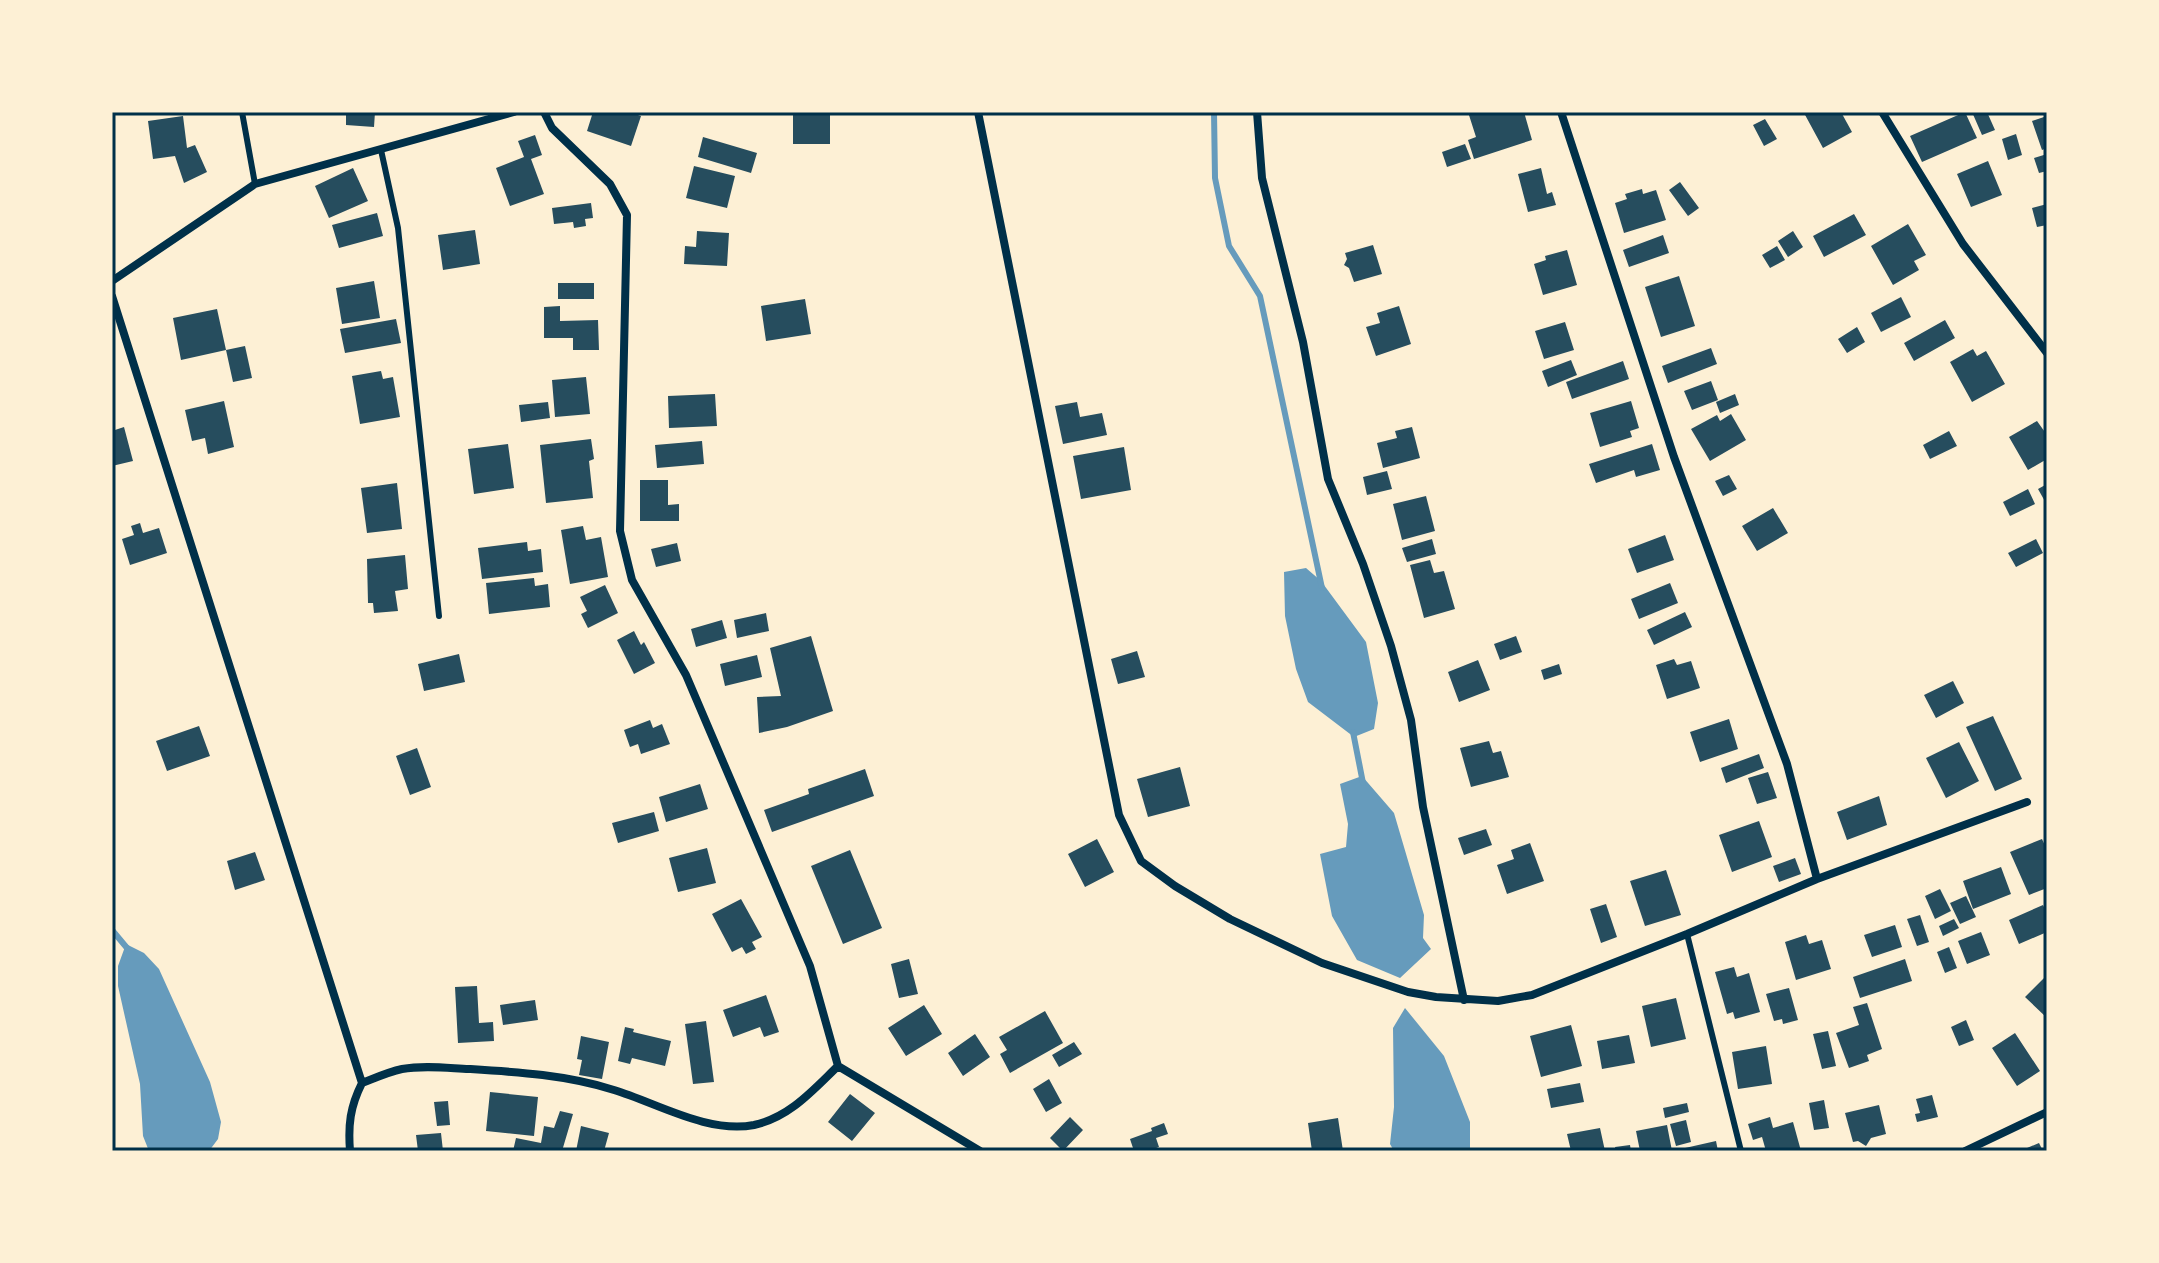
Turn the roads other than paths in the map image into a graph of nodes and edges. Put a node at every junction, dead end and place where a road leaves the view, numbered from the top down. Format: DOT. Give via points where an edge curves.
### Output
graph roads {
  1 [pos="242,112"];
  2 [pos="514,112"];
  3 [pos="544,112"];
  4 [pos="978,112"];
  5 [pos="1257,112"];
  6 [pos="1561,112"];
  7 [pos="1882,112"];
  8 [pos="381,150"];
  9 [pos="255,184"];
  10 [pos="112,281"];
  11 [pos="112,296"];
  12 [pos="2047,353"];
  13 [pos="439,616"];
  14 [pos="2027,802"];
  15 [pos="1817,879"];
  16 [pos="1687,934"];
  17 [pos="1464,1000"];
  18 [pos="838,1066"];
  19 [pos="362,1083"];
  20 [pos="2047,1112"];
  21 [pos="350,1151"];
  22 [pos="980,1151"];
  23 [pos="1741,1151"];
  24 [pos="1965,1151"];
  1 -- 9 [label="lane"];
  2 -- 8 [label="street"];
  3 -- 18 [label="street" via="552,128 610,184 627,215 620,531 632,580 686,675 810,966"];
  4 -- 17 [label="street" via="1119,815 1141,861 1230,919 1322,963 1408,992"];
  5 -- 17 [label="street" via="1262,178 1303,342 1328,479 1386,632 1411,720 1423,807"];
  6 -- 15 [label="street" via="1674,457 1787,764"];
  7 -- 12 [label="street" via="1963,244"];
  8 -- 9 [label="street"];
  8 -- 13 [label="lane" via="398,228"];
  9 -- 10 [label="street"];
  11 -- 19 [label="street"];
  14 -- 15 [label="street"];
  15 -- 16 [label="street"];
  16 -- 17 [label="street" via="1532,995"];
  16 -- 23 [label="lane"];
  18 -- 19 [label="street" via="774,1119 728,1126 590,1083 509,1071 418,1067"];
  18 -- 22 [label="street"];
  19 -- 21 [label="street" via="352,1104"];
  20 -- 24 [label="street"];
}
